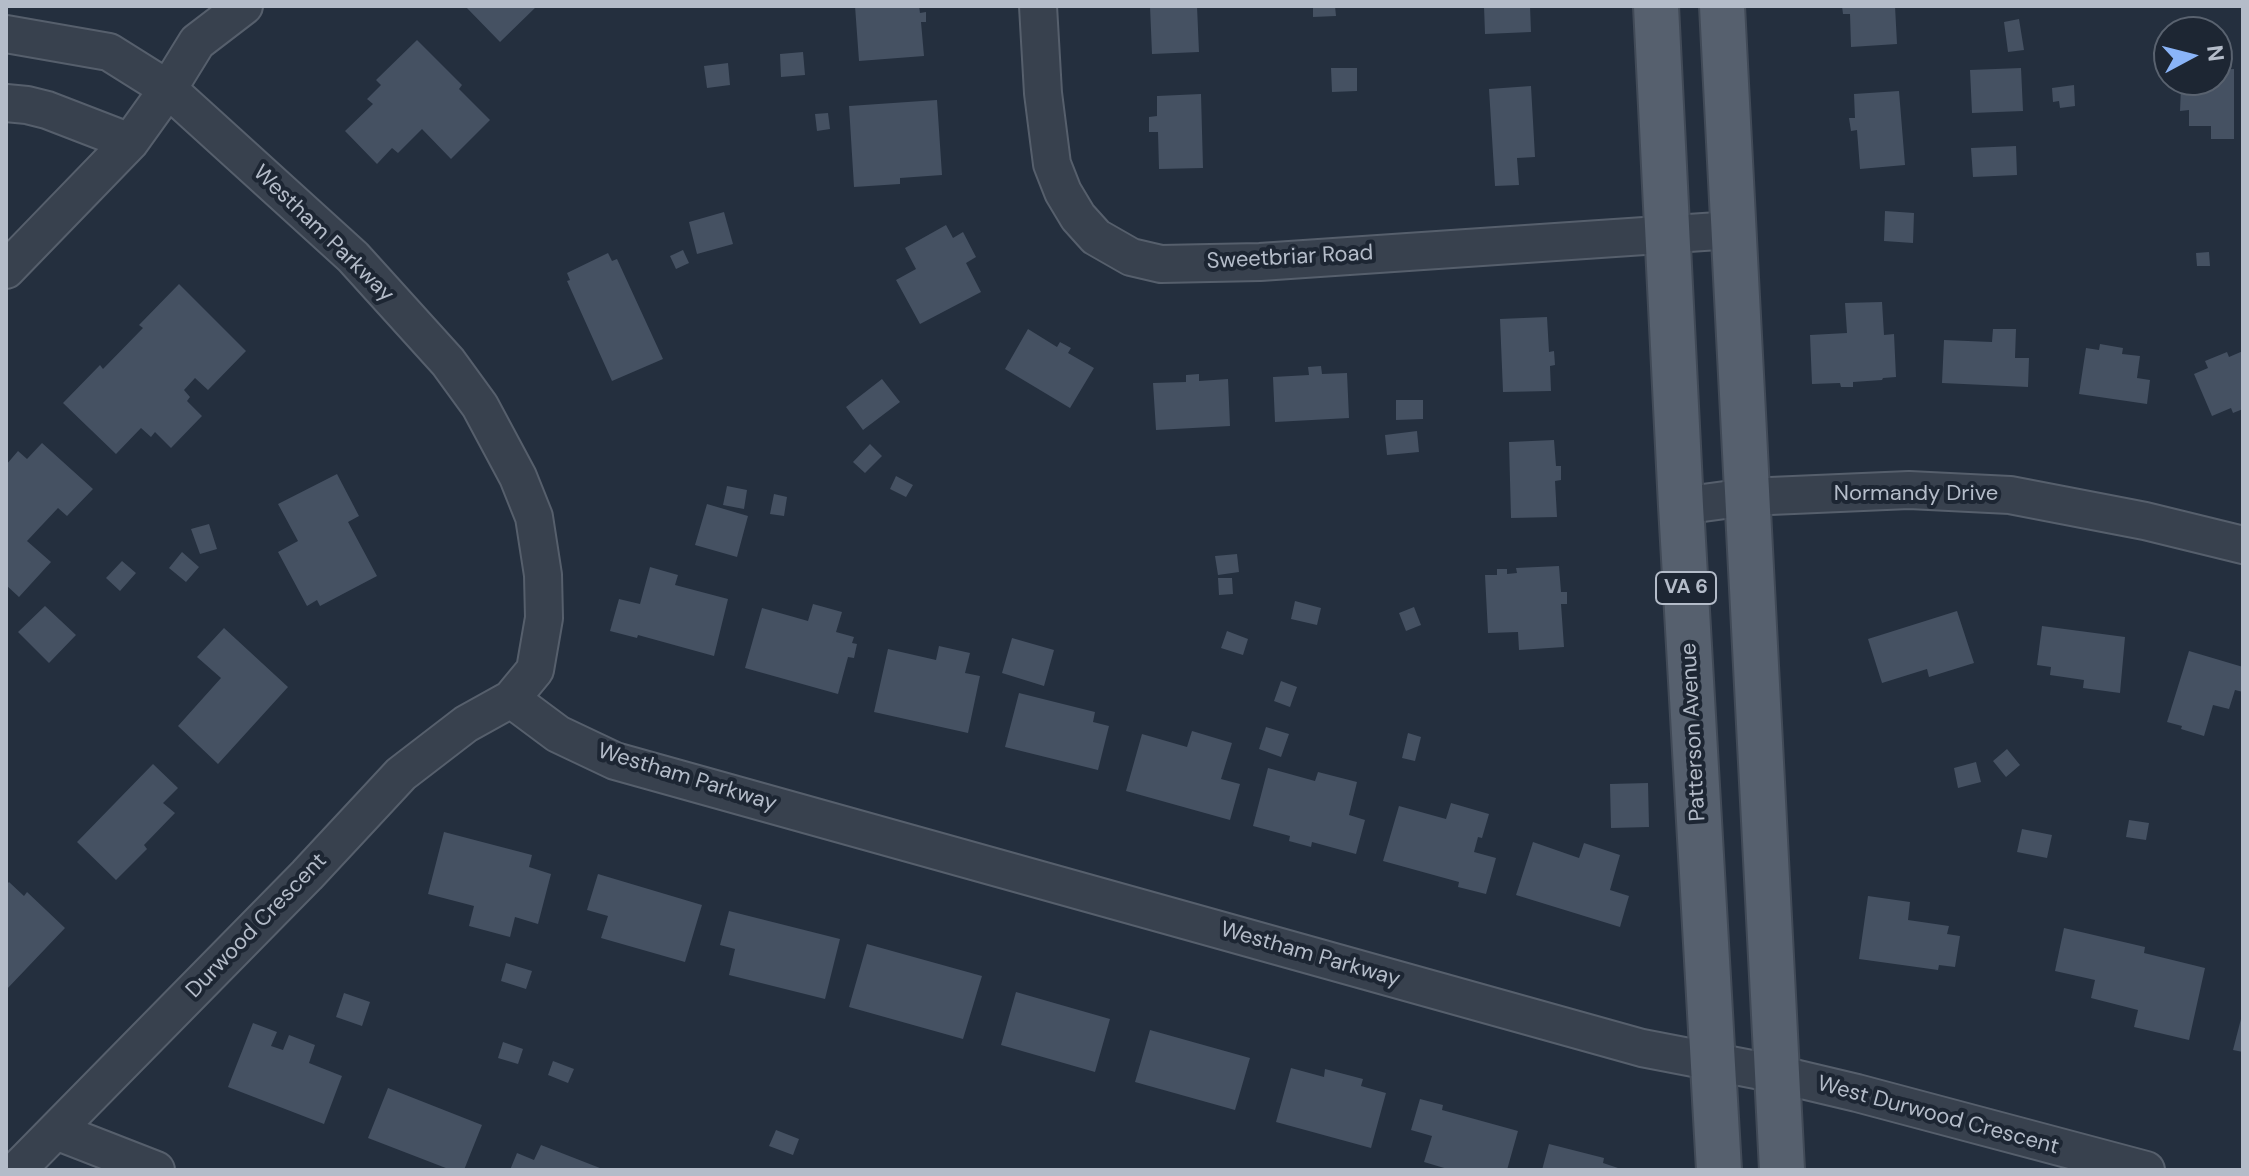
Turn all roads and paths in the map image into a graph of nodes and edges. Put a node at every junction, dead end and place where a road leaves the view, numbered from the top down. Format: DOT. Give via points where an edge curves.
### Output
graph roads {
  1 [pos="244,6"];
  2 [pos="1038,6"];
  3 [pos="1656,6"];
  4 [pos="1722,6"];
  5 [pos="6,34"];
  6 [pos="168,89"];
  7 [pos="6,103"];
  8 [pos="130,142"];
  9 [pos="1733,230"];
  10 [pos="1668,235"];
  11 [pos="6,270"];
  12 [pos="1747,497"];
  13 [pos="1681,506"];
  14 [pos="2243,545"];
  15 [pos="511,699"];
  16 [pos="1714,1062"];
  17 [pos="1777,1074"];
  18 [pos="56,1131"];
  19 [pos="2108,1165"];
  20 [pos="17,1170"];
  21 [pos="156,1170"];
  22 [pos="1719,1170"];
  23 [pos="1782,1170"];
  24 [pos="2146,1170"];
  1 -- 6 [label="street" via="197,42"];
  2 -- 10 [label="street, Sweetbriar Road" via="1052,164 1078,217 1096,237 1131,257 1161,264 1260,262"];
  3 -- 10 [label="main road, Patterson Avenue / VA 6"];
  4 -- 9 [label="main road"];
  5 -- 6 [label="street, Westham Parkway" via="109,52"];
  6 -- 8 [label="street"];
  6 -- 15 [label="street, Westham Parkway" via="353,257 448,362 480,406 534,517 543,575 544,618 535,670"];
  7 -- 8 [label="street" via="47,110"];
  8 -- 11 [label="street"];
  9 -- 10 [label="street, Sweetbriar Road"];
  9 -- 12 [label="main road"];
  10 -- 13 [label="main road, Patterson Avenue / VA 6"];
  12 -- 13 [label="street, Normandy Drive"];
  12 -- 14 [label="street, Normandy Drive" via="1909,490 2010,495"];
  12 -- 17 [label="main road"];
  13 -- 16 [label="main road, Patterson Avenue / VA 6"];
  15 -- 16 [label="street, Westham Parkway" via="558,734 615,761 1642,1048"];
  15 -- 18 [label="street, Durwood Crescent" via="466,724 401,774"];
  16 -- 17 [label="street, Westham Parkway"];
  16 -- 22 [label="main road, Patterson Avenue / VA 6"];
  17 -- 19 [label="street, West Durwood Crescent"];
  17 -- 23 [label="main road"];
  18 -- 20 [label="street, Durwood Crescent"];
  18 -- 21 [label="street"];
  19 -- 24 [label="street, West Durwood Crescent"];
}
